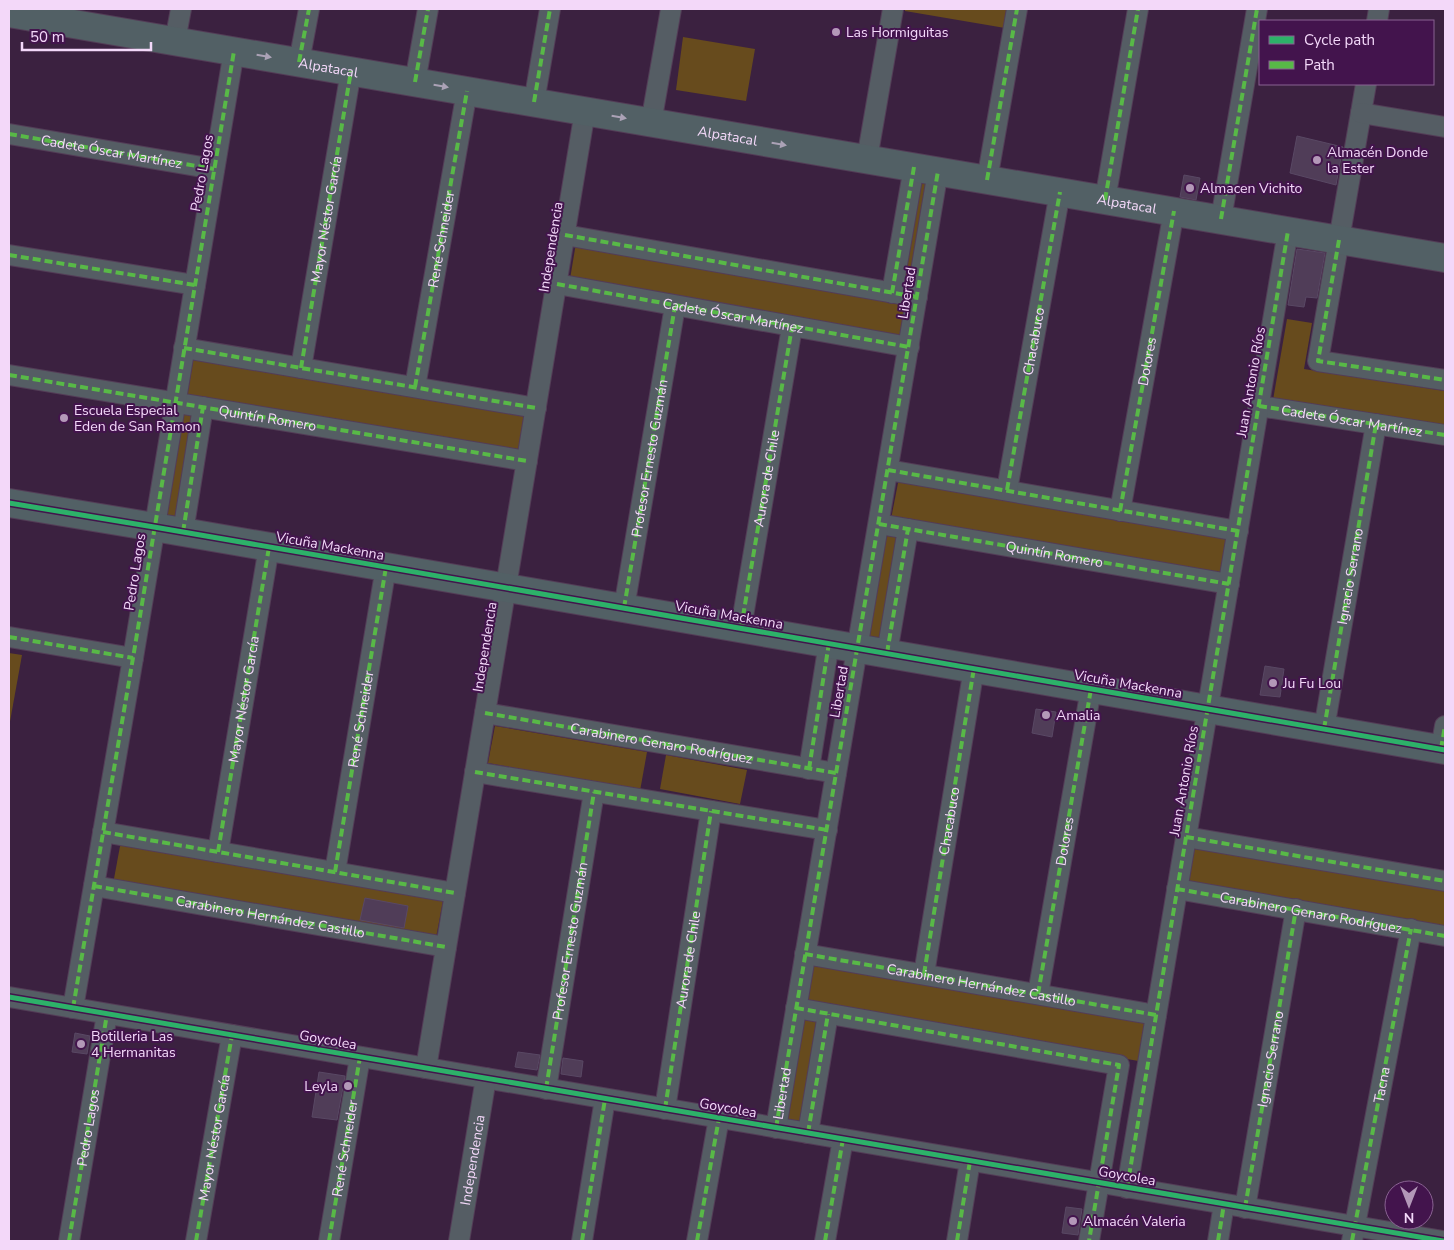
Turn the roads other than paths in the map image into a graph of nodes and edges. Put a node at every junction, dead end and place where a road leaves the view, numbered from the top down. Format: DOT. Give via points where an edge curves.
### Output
graph roads {
  1 [pos="181,9"];
  2 [pos="309,9"];
  3 [pos="428,9"];
  4 [pos="550,9"];
  5 [pos="671,9"];
  6 [pos="893,9"];
  7 [pos="1017,9"];
  8 [pos="1138,9"];
  9 [pos="1257,9"];
  10 [pos="9,13"];
  11 [pos="176,41"];
  12 [pos="234,51"];
  13 [pos="300,62"];
  14 [pos="351,71"];
  15 [pos="415,82"];
  16 [pos="1366,85"];
  17 [pos="468,91"];
  18 [pos="534,102"];
  19 [pos="586,111"];
  20 [pos="1361,113"];
  21 [pos="651,122"];
  22 [pos="1445,127"];
  23 [pos="9,134"];
  24 [pos="867,159"];
  25 [pos="214,169"];
  26 [pos="926,169"];
  27 [pos="987,180"];
  28 [pos="1060,192"];
  29 [pos="1105,200"];
  30 [pos="1174,211"];
  31 [pos="1220,219"];
  32 [pos="1288,231"];
  33 [pos="565,235"];
  34 [pos="1339,240"];
  35 [pos="9,255"];
  36 [pos="1445,258"];
  37 [pos="556,284"];
  38 [pos="195,285"];
  39 [pos="892,293"];
  40 [pos="917,298"];
  41 [pos="675,306"];
  42 [pos="792,327"];
  43 [pos="909,347"];
  44 [pos="184,348"];
  45 [pos="301,368"];
  46 [pos="9,375"];
  47 [pos="1445,380"];
  48 [pos="415,387"];
  49 [pos="175,403"];
  50 [pos="1259,406"];
  51 [pos="203,407"];
  52 [pos="536,408"];
  53 [pos="1376,424"];
  54 [pos="1445,435"];
  55 [pos="527,461"];
  56 [pos="888,470"];
  57 [pos="1007,490"];
  58 [pos="9,503"];
  59 [pos="1120,511"];
  60 [pos="879,524"];
  61 [pos="154,527"];
  62 [pos="908,529"];
  63 [pos="1238,531"];
  64 [pos="183,532"];
  65 [pos="269,547"];
  66 [pos="386,567"];
  67 [pos="1229,584"];
  68 [pos="506,588"];
  69 [pos="624,608"];
  70 [pos="741,628"];
  71 [pos="9,637"];
  72 [pos="829,643"];
  73 [pos="858,648"];
  74 [pos="887,653"];
  75 [pos="133,658"];
  76 [pos="974,668"];
  77 [pos="1091,689"];
  78 [pos="1208,709"];
  79 [pos="485,713"];
  80 [pos="1324,729"];
  81 [pos="1444,742"];
  82 [pos="809,768"];
  83 [pos="475,772"];
  84 [pos="836,773"];
  85 [pos="594,792"];
  86 [pos="711,811"];
  87 [pos="826,830"];
  88 [pos="103,832"];
  89 [pos="1186,837"];
  90 [pos="218,852"];
  91 [pos="335,872"];
  92 [pos="1445,881"];
  93 [pos="94,886"];
  94 [pos="1177,889"];
  95 [pos="455,893"];
  96 [pos="1296,910"];
  97 [pos="1411,930"];
  98 [pos="1445,936"];
  99 [pos="446,947"];
  100 [pos="806,954"];
  101 [pos="924,974"];
  102 [pos="1038,994"];
  103 [pos="9,997"];
  104 [pos="73,1008"];
  105 [pos="796,1008"];
  106 [pos="107,1014"];
  107 [pos="828,1014"];
  108 [pos="1156,1015"];
  109 [pos="232,1035"];
  110 [pos="360,1057"];
  111 [pos="426,1068"];
  112 [pos="486,1078"];
  113 [pos="546,1089"];
  114 [pos="605,1099"];
  115 [pos="665,1109"];
  116 [pos="719,1118"];
  117 [pos="776,1128"];
  118 [pos="808,1133"];
  119 [pos="843,1139"];
  120 [pos="970,1161"];
  121 [pos="1099,1183"];
  122 [pos="1127,1188"];
  123 [pos="1224,1204"];
  124 [pos="1245,1208"];
  125 [pos="1354,1234"];
  126 [pos="69,1241"];
  127 [pos="196,1241"];
  128 [pos="329,1241"];
  129 [pos="459,1241"];
  130 [pos="582,1241"];
  131 [pos="698,1241"];
  132 [pos="825,1241"];
  133 [pos="957,1241"];
  134 [pos="1088,1241"];
  135 [pos="1218,1241"];
  136 [pos="1443,1241"];
  1 -- 11 [label="street"];
  2 -- 13 [label="street"];
  3 -- 15 [label="street"];
  4 -- 18 [label="street"];
  5 -- 21 [label="street"];
  6 -- 24 [label="street"];
  7 -- 27 [label="street"];
  8 -- 29 [label="street"];
  9 -- 31 [label="street"];
  10 -- 11 [label="main road, Alpatacal"];
  11 -- 12 [label="main road, Alpatacal"];
  12 -- 13 [label="main road, Alpatacal, one-way"];
  12 -- 25 [label="street, Pedro Lagos"];
  13 -- 14 [label="main road, Alpatacal"];
  14 -- 15 [label="main road, Alpatacal"];
  14 -- 45 [label="street, Mayor Néstor García"];
  15 -- 17 [label="main road, Alpatacal, one-way"];
  16 -- 20 [label="street"];
  17 -- 18 [label="main road, Alpatacal"];
  17 -- 48 [label="street, René Schneider"];
  18 -- 19 [label="main road, Alpatacal"];
  19 -- 21 [label="main road, Alpatacal, one-way"];
  19 -- 33 [label="street, Independencia"];
  20 -- 22 [label="street"];
  20 -- 34 [label="street"];
  21 -- 24 [label="main road, Alpatacal, one-way"];
  23 -- 25 [label="street, Cadete Óscar Martínez"];
  24 -- 26 [label="main road, Alpatacal"];
  25 -- 38 [label="street, Pedro Lagos"];
  26 -- 27 [label="main road, Alpatacal"];
  26 -- 39 [label="street, Libertad"];
  26 -- 40 [label="street, Libertad"];
  27 -- 28 [label="main road, Alpatacal"];
  28 -- 29 [label="main road, Alpatacal"];
  28 -- 57 [label="street, Chacabuco"];
  29 -- 30 [label="main road, Alpatacal"];
  30 -- 31 [label="main road, Alpatacal"];
  30 -- 59 [label="street, Dolores"];
  31 -- 32 [label="main road, Alpatacal"];
  32 -- 34 [label="main road, Alpatacal"];
  32 -- 50 [label="street, Juan Antonio Ríos"];
  33 -- 37 [label="street, Independencia"];
  33 -- 39 [label="street"];
  34 -- 36 [label="main road, Alpatacal"];
  34 -- 47 [label="street" via="1318,361"];
  35 -- 38 [label="street"];
  37 -- 41 [label="street, Cadete Óscar Martínez"];
  37 -- 52 [label="street, Independencia"];
  38 -- 44 [label="street, Pedro Lagos"];
  39 -- 40 [label="street"];
  40 -- 43 [label="street, Libertad"];
  41 -- 42 [label="street, Cadete Óscar Martínez"];
  41 -- 69 [label="street, Profesor Ernesto Guzmán"];
  42 -- 43 [label="street, Cadete Óscar Martínez"];
  42 -- 70 [label="street, Aurora de Chile"];
  43 -- 56 [label="street, Libertad"];
  44 -- 45 [label="street"];
  44 -- 49 [label="street, Pedro Lagos"];
  45 -- 48 [label="street"];
  46 -- 49 [label="street, Quintín Romero"];
  48 -- 52 [label="street"];
  49 -- 51 [label="street, Quintín Romero"];
  49 -- 61 [label="street, Pedro Lagos"];
  50 -- 53 [label="street, Cadete Óscar Martínez"];
  50 -- 63 [label="street, Juan Antonio Ríos"];
  51 -- 55 [label="street, Quintín Romero"];
  51 -- 64 [label="street"];
  52 -- 55 [label="street, Independencia"];
  53 -- 54 [label="street, Cadete Óscar Martínez"];
  53 -- 80 [label="street, Ignacio Serrano"];
  55 -- 68 [label="street, Independencia"];
  56 -- 57 [label="street"];
  56 -- 60 [label="street, Libertad"];
  57 -- 59 [label="street"];
  58 -- 61 [label="main road, Vicuña Mackenna"];
  59 -- 63 [label="street"];
  60 -- 62 [label="street, Quintín Romero"];
  60 -- 73 [label="street, Libertad"];
  61 -- 64 [label="main road, Vicuña Mackenna"];
  61 -- 75 [label="street, Pedro Lagos"];
  62 -- 67 [label="street, Quintín Romero"];
  62 -- 74 [label="street"];
  63 -- 67 [label="street, Juan Antonio Ríos"];
  64 -- 65 [label="main road, Vicuña Mackenna"];
  65 -- 66 [label="main road, Vicuña Mackenna"];
  65 -- 90 [label="street, Mayor Néstor García"];
  66 -- 68 [label="main road, Vicuña Mackenna"];
  66 -- 91 [label="street, René Schneider"];
  67 -- 78 [label="street, Juan Antonio Ríos"];
  68 -- 69 [label="main road, Vicuña Mackenna"];
  68 -- 79 [label="street, Independencia"];
  69 -- 70 [label="main road, Vicuña Mackenna"];
  70 -- 72 [label="main road, Vicuña Mackenna"];
  71 -- 75 [label="street"];
  72 -- 73 [label="main road, Vicuña Mackenna"];
  72 -- 82 [label="street, Libertad"];
  73 -- 74 [label="main road, Vicuña Mackenna"];
  73 -- 84 [label="street, Libertad"];
  74 -- 76 [label="main road, Vicuña Mackenna"];
  75 -- 88 [label="street, Pedro Lagos"];
  76 -- 77 [label="main road, Vicuña Mackenna"];
  76 -- 101 [label="street, Chacabuco"];
  77 -- 78 [label="main road, Vicuña Mackenna"];
  77 -- 102 [label="street, Dolores"];
  78 -- 80 [label="main road, Vicuña Mackenna"];
  78 -- 89 [label="street, Juan Antonio Ríos"];
  79 -- 82 [label="street, Carabinero Genaro Rodríguez"];
  79 -- 83 [label="street, Independencia"];
  80 -- 81 [label="main road, Vicuña Mackenna"];
  82 -- 84 [label="street, Carabinero Genaro Rodríguez"];
  83 -- 85 [label="street"];
  83 -- 95 [label="street, Independencia"];
  84 -- 87 [label="street, Libertad"];
  85 -- 86 [label="street"];
  85 -- 113 [label="street, Profesor Ernesto Guzmán"];
  86 -- 87 [label="street"];
  86 -- 115 [label="street, Aurora de Chile"];
  87 -- 100 [label="street, Libertad"];
  88 -- 90 [label="street"];
  88 -- 93 [label="street, Pedro Lagos"];
  89 -- 92 [label="street"];
  89 -- 94 [label="street, Juan Antonio Ríos"];
  90 -- 91 [label="street"];
  91 -- 95 [label="street"];
  93 -- 99 [label="street, Carabinero Hernández Castillo"];
  93 -- 104 [label="street, Pedro Lagos"];
  94 -- 96 [label="street, Carabinero Genaro Rodríguez"];
  94 -- 108 [label="street, Juan Antonio Ríos"];
  95 -- 99 [label="street, Independencia"];
  96 -- 97 [label="street, Carabinero Genaro Rodríguez"];
  96 -- 124 [label="street, Ignacio Serrano"];
  97 -- 98 [label="street, Carabinero Genaro Rodríguez"];
  97 -- 125 [label="street, Tacna"];
  99 -- 111 [label="street, Independencia"];
  100 -- 101 [label="street, Carabinero Hernández Castillo"];
  100 -- 105 [label="street, Libertad"];
  101 -- 102 [label="street, Carabinero Hernández Castillo"];
  102 -- 108 [label="street, Carabinero Hernández Castillo"];
  103 -- 104 [label="street, Goycolea"];
  104 -- 106 [label="street, Goycolea"];
  105 -- 107 [label="street"];
  105 -- 117 [label="street, Libertad"];
  106 -- 109 [label="street, Goycolea"];
  106 -- 126 [label="street, Pedro Lagos"];
  107 -- 118 [label="street"];
  107 -- 121 [label="street" via="1120,1065"];
  108 -- 122 [label="street, Juan Antonio Ríos"];
  109 -- 110 [label="street, Goycolea"];
  109 -- 127 [label="street, Mayor Néstor García"];
  110 -- 111 [label="street, Goycolea"];
  110 -- 128 [label="street, René Schneider"];
  111 -- 112 [label="street, Goycolea"];
  112 -- 113 [label="street, Goycolea"];
  112 -- 129 [label="street, Independencia"];
  113 -- 114 [label="street, Goycolea"];
  114 -- 115 [label="street, Goycolea"];
  114 -- 130 [label="street"];
  115 -- 116 [label="street, Goycolea"];
  116 -- 117 [label="street, Goycolea"];
  116 -- 131 [label="street"];
  117 -- 118 [label="street, Goycolea"];
  118 -- 119 [label="street, Goycolea"];
  119 -- 120 [label="street, Goycolea"];
  119 -- 132 [label="street"];
  120 -- 121 [label="street, Goycolea"];
  120 -- 133 [label="street"];
  121 -- 122 [label="street, Goycolea"];
  121 -- 134 [label="street"];
  122 -- 123 [label="street, Goycolea"];
  123 -- 124 [label="street, Goycolea"];
  123 -- 135 [label="street"];
  124 -- 125 [label="street, Goycolea"];
  125 -- 136 [label="street, Goycolea"];
}
